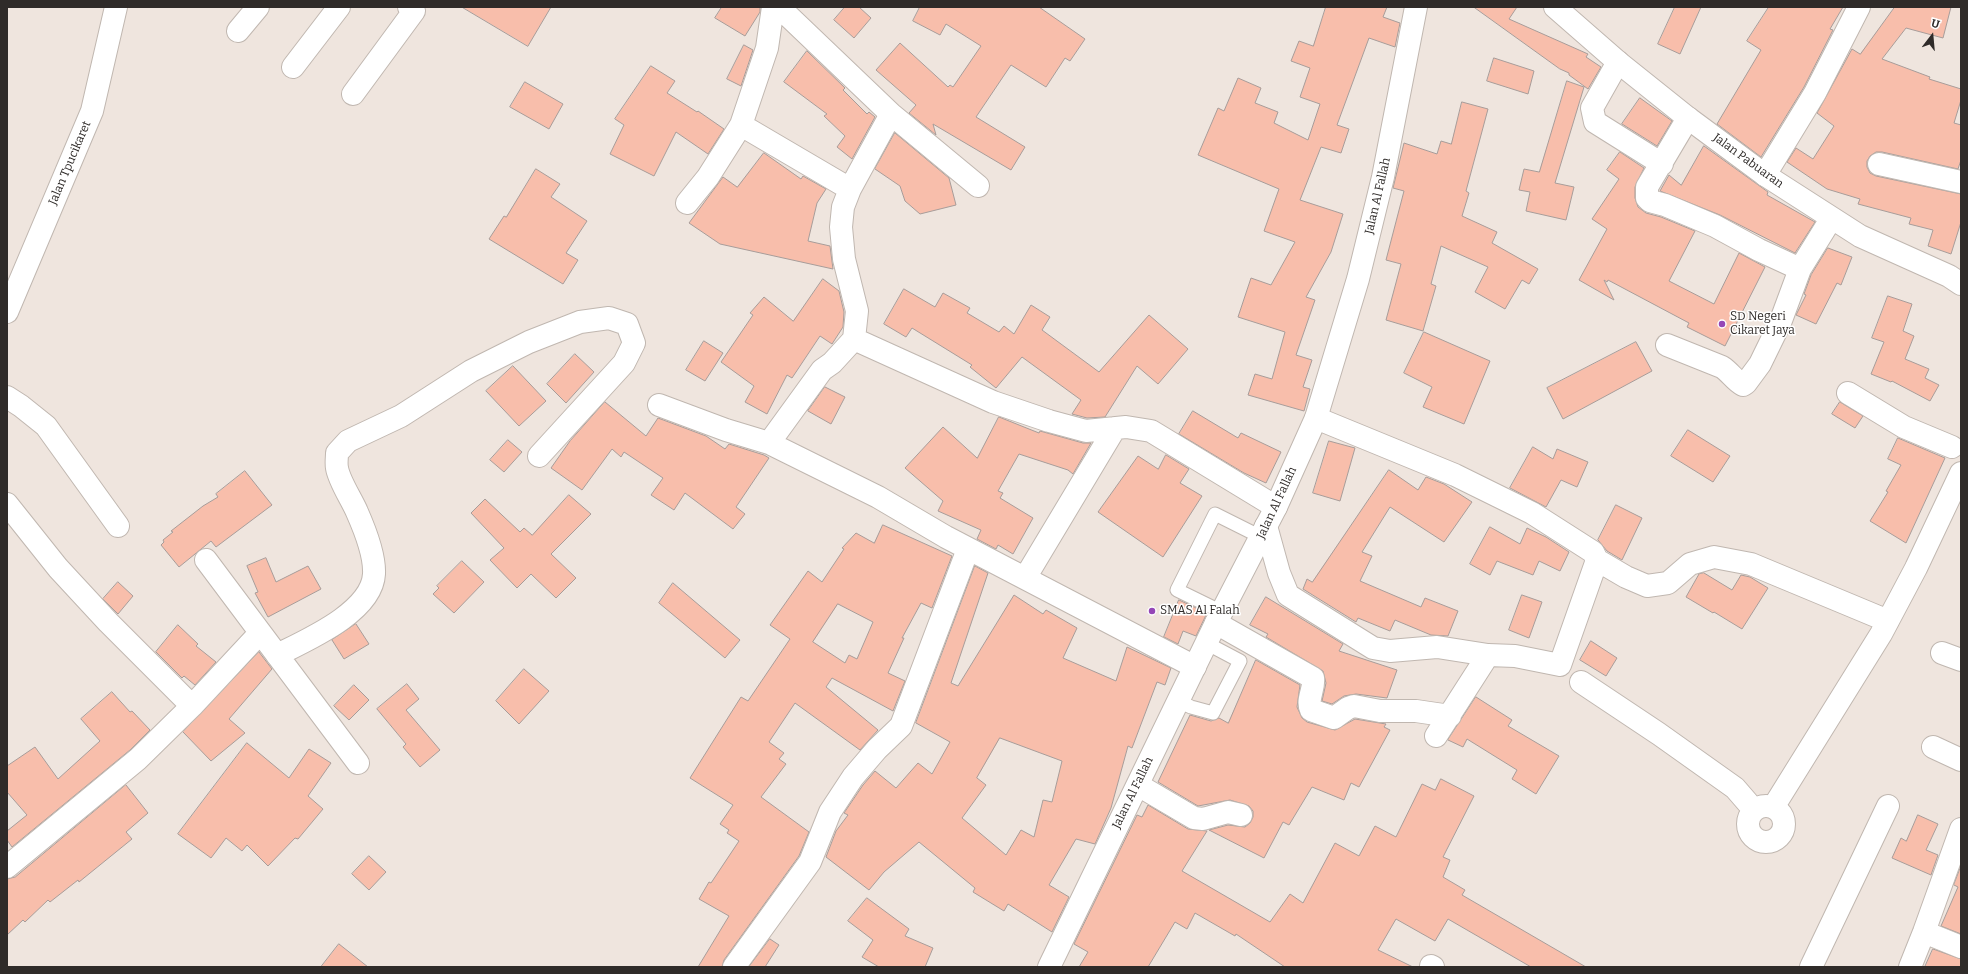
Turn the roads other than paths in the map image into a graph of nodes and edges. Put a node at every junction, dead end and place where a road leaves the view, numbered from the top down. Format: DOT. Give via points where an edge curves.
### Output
graph roads {
  1 [pos="116,7"];
  2 [pos="258,7"];
  3 [pos="340,7"];
  4 [pos="409,7"];
  5 [pos="773,7"];
  6 [pos="779,7"];
  7 [pos="1416,7"];
  8 [pos="1555,7"];
  9 [pos="1859,7"];
  10 [pos="238,31"];
  11 [pos="1618,62"];
  12 [pos="293,67"];
  13 [pos="353,94"];
  14 [pos="891,114"];
  15 [pos="1688,118"];
  16 [pos="741,125"];
  17 [pos="1662,164"];
  18 [pos="1879,164"];
  19 [pos="1765,174"];
  20 [pos="1961,182"];
  21 [pos="978,186"];
  22 [pos="850,189"];
  23 [pos="687,203"];
  24 [pos="1832,219"];
  25 [pos="1800,269"];
  26 [pos="1961,284"];
  27 [pos="7,312"];
  28 [pos="854,339"];
  29 [pos="1667,346"];
  30 [pos="1848,393"];
  31 [pos="7,397"];
  32 [pos="659,405"];
  33 [pos="1316,418"];
  34 [pos="1115,428"];
  35 [pos="769,443"];
  36 [pos="1956,444"];
  37 [pos="539,456"];
  38 [pos="1961,473"];
  39 [pos="7,504"];
  40 [pos="1276,507"];
  41 [pos="118,526"];
  42 [pos="1263,532"];
  43 [pos="968,549"];
  44 [pos="206,560"];
  45 [pos="1597,560"];
  46 [pos="1025,578"];
  47 [pos="1219,617"];
  48 [pos="1888,621"];
  49 [pos="260,633"];
  50 [pos="1206,643"];
  51 [pos="277,654"];
  52 [pos="1488,655"];
  53 [pos="1195,667"];
  54 [pos="1581,682"];
  55 [pos="1178,700"];
  56 [pos="192,706"];
  57 [pos="1450,716"];
  58 [pos="1436,736"];
  59 [pos="1933,747"];
  60 [pos="1961,760"];
  61 [pos="358,763"];
  62 [pos="1138,785"];
  63 [pos="1888,806"];
  64 [pos="1240,815"];
  65 [pos="1961,829"];
  66 [pos="1956,857"];
  67 [pos="7,867"];
  68 [pos="1924,932"];
  69 [pos="1961,947"];
  70 [pos="734,967"];
  71 [pos="1049,967"];
  72 [pos="1811,967"];
  73 [pos="1910,967"];
  1 -- 27 [label="street, Jalan Tpucikaret" via="92,111"];
  2 -- 10 [label="street"];
  3 -- 12 [label="street"];
  4 -- 13 [label="street" via="414,11"];
  5 -- 16 [label="street" via="767,48"];
  6 -- 14 [label="street"];
  7 -- 33 [label="street, Jalan Al Fallah" via="1383,177 1358,279"];
  8 -- 11 [label="street, Jalan Pabuaran"];
  9 -- 19 [label="street" via="1816,93"];
  11 -- 15 [label="street, Jalan Pabuaran"];
  11 -- 17 [label="street" via="1592,108 1595,122"];
  14 -- 21 [label="street"];
  14 -- 22 [label="street"];
  15 -- 17 [label="street"];
  15 -- 19 [label="street, Jalan Pabuaran"];
  16 -- 22 [label="street"];
  16 -- 23 [label="street"];
  17 -- 25 [label="street" via="1645,190 1650,201 1715,226"];
  18 -- 20 [label="street"];
  19 -- 24 [label="street, Jalan Pabuaran"];
  22 -- 28 [label="street" via="843,207 841,227 844,259 857,311"];
  24 -- 25 [label="street"];
  24 -- 26 [label="street, Jalan Pabuaran" via="1860,236 1949,276"];
  25 -- 29 [label="street" via="1780,323 1760,364 1743,385 1722,367"];
  28 -- 34 [label="street" via="994,402 1049,421 1086,431"];
  28 -- 35 [label="street" via="822,370"];
  30 -- 36 [label="street" via="1904,427"];
  31 -- 41 [label="street" via="46,426"];
  32 -- 35 [label="street"];
  33 -- 40 [label="street, Jalan Al Fallah"];
  33 -- 45 [label="street" via="1455,475 1532,513 1591,550"];
  34 -- 40 [label="street" via="1130,427 1151,431"];
  34 -- 46 [label="street"];
  35 -- 43 [label="street" via="878,497"];
  36 -- 38 [label="street" via="1949,455 1951,463"];
  37 -- 51 [label="street" via="624,363 634,343 627,324 609,318 580,322 529,342 471,371 402,416 348,441 337,453 337,469 358,513 371,555 374,573 371,587 364,599 335,624"];
  38 -- 48 [label="street"];
  39 -- 56 [label="street" via="58,568"];
  40 -- 42 [label="street, Jalan Al Fallah"];
  42 -- 47 [label="street, Jalan Al Fallah"];
  42 -- 47 [label="lane" via="1215,514 1177,590"];
  42 -- 52 [label="street" via="1288,595 1373,648 1390,651 1437,647"];
  43 -- 46 [label="street"];
  43 -- 70 [label="street" via="901,726 853,777 830,812 810,862"];
  44 -- 49 [label="street"];
  45 -- 48 [label="street" via="1626,578 1647,586 1668,583 1690,564 1714,557 1744,563"];
  45 -- 52 [label="street" via="1560,665 1514,656"];
  46 -- 53 [label="street"];
  47 -- 50 [label="street, Jalan Al Fallah"];
  47 -- 57 [label="street" via="1313,678 1309,706 1311,710 1334,718 1354,706 1380,711 1416,711"];
  48 -- 54 [label="street" via="1764,808"];
  49 -- 51 [label="street"];
  49 -- 56 [label="street"];
  50 -- 53 [label="street, Jalan Al Fallah"];
  50 -- 55 [label="lane" via="1240,661 1213,713 1191,707"];
  51 -- 61 [label="street"];
  52 -- 57 [label="street"];
  53 -- 55 [label="street, Jalan Al Fallah"];
  55 -- 62 [label="street, Jalan Al Fallah"];
  56 -- 67 [label="street" via="138,759"];
  57 -- 58 [label="street"];
  59 -- 60 [label="street"];
  62 -- 64 [label="street" via="1194,818 1203,819 1228,812"];
  62 -- 71 [label="street, Jalan Al Fallah"];
  63 -- 72 [label="street"];
  65 -- 66 [label="street"];
  66 -- 68 [label="street"];
  68 -- 69 [label="street"];
  68 -- 73 [label="street"];
}
